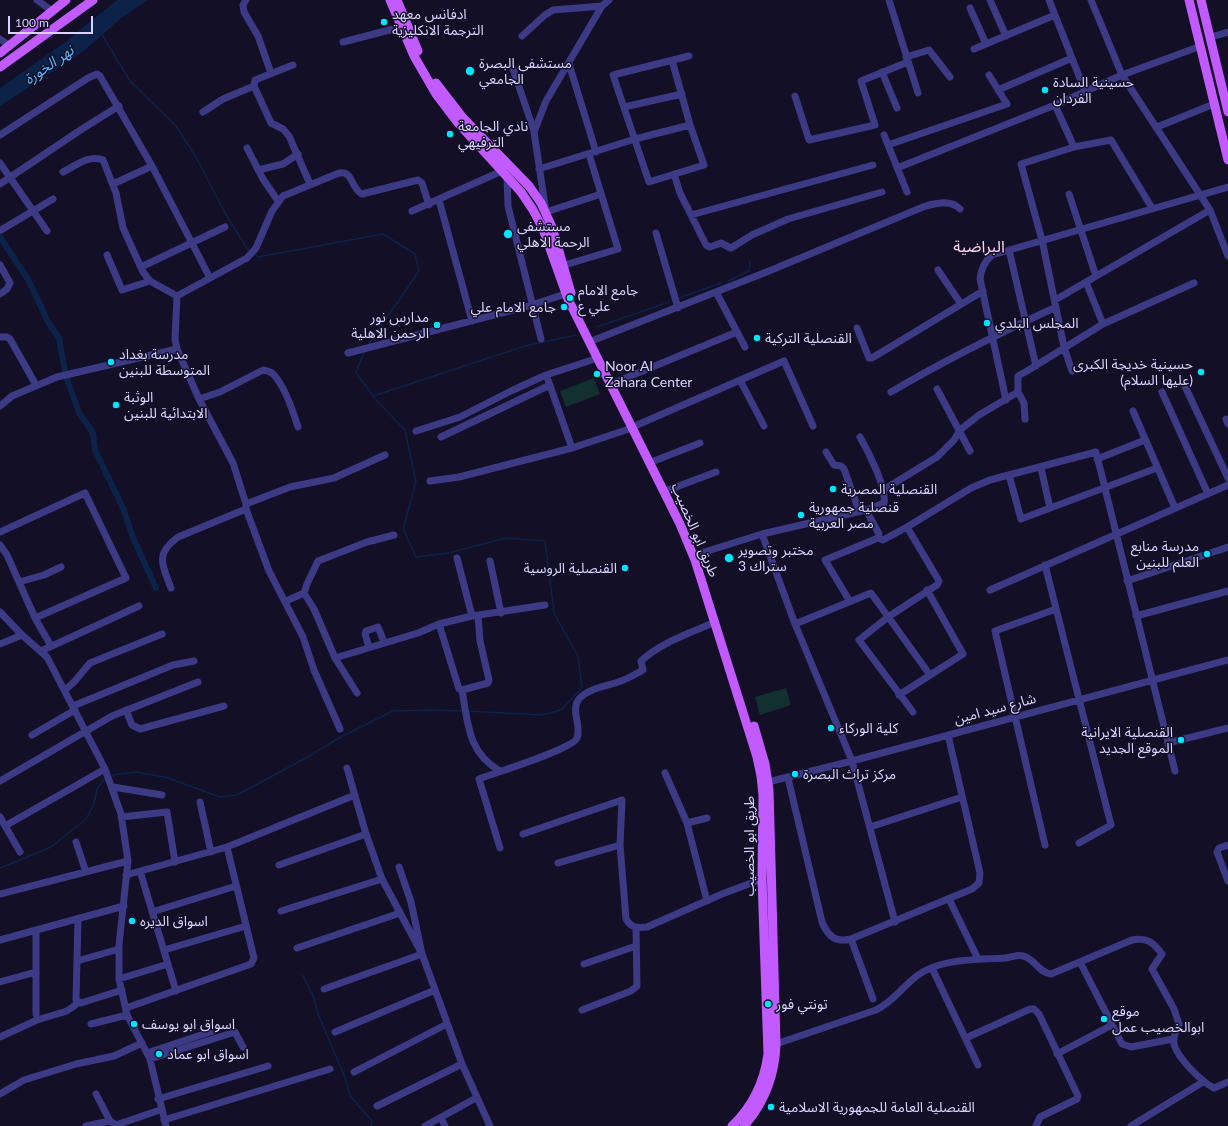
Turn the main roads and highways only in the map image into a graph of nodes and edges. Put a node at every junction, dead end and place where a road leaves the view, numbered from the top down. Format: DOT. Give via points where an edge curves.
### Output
graph roads {
  1 [pos="66,0"];
  2 [pos="92,0"];
  3 [pos="390,0"];
  4 [pos="397,0"];
  5 [pos="1189,0"];
  6 [pos="1201,0"];
  7 [pos="0,53"];
  8 [pos="0,67"];
  9 [pos="1218,72"];
  10 [pos="1207,74"];
  11 [pos="1227,101"];
  12 [pos="1228,112"];
  13 [pos="461,120"];
  14 [pos="1228,160"];
  15 [pos="560,267"];
  16 [pos="634,426"];
  17 [pos="729,658"];
  18 [pos="768,922"];
  19 [pos="732,1126"];
  20 [pos="744,1126"];
  1 -- 7 [label="main road"];
  2 -- 8 [label="main road"];
  3 -- 13 [label="main road, طريق ابو الخصيب" via="428,82"];
  4 -- 13 [label="main road, طريق ابو الخصيب" via="426,66"];
  5 -- 10 [label="main road"];
  6 -- 9 [label="main road"];
  9 -- 10 [label="main road"];
  9 -- 11 [label="main road"];
  10 -- 14 [label="main road"];
  11 -- 12 [label="main road"];
  13 -- 15 [label="main road, طريق ابو الخصيب" via="536,214"];
  13 -- 15 [label="main road, طريق ابو الخصيب" via="529,186 546,212"];
  15 -- 16 [label="main road, طريق ابو الخصيب" via="616,382"];
  15 -- 16 [label="main road, طريق ابو الخصيب" via="565,294"];
  16 -- 17 [label="main road, طريق ابو الخصيب" via="691,548"];
  16 -- 17 [label="main road, طريق ابو الخصيب" via="654,461 698,554"];
  17 -- 18 [label="main road, طريق ابو الخصيب" via="761,776 762,879"];
  17 -- 18 [label="main road, طريق ابو الخصيب" via="760,746 768,782"];
  18 -- 19 [label="main road, طريق ابو الخصيب" via="767,1064 757,1094"];
  18 -- 20 [label="main road, طريق ابو الخصيب" via="776,1044 774,1066 768,1088 758,1108"];
}
